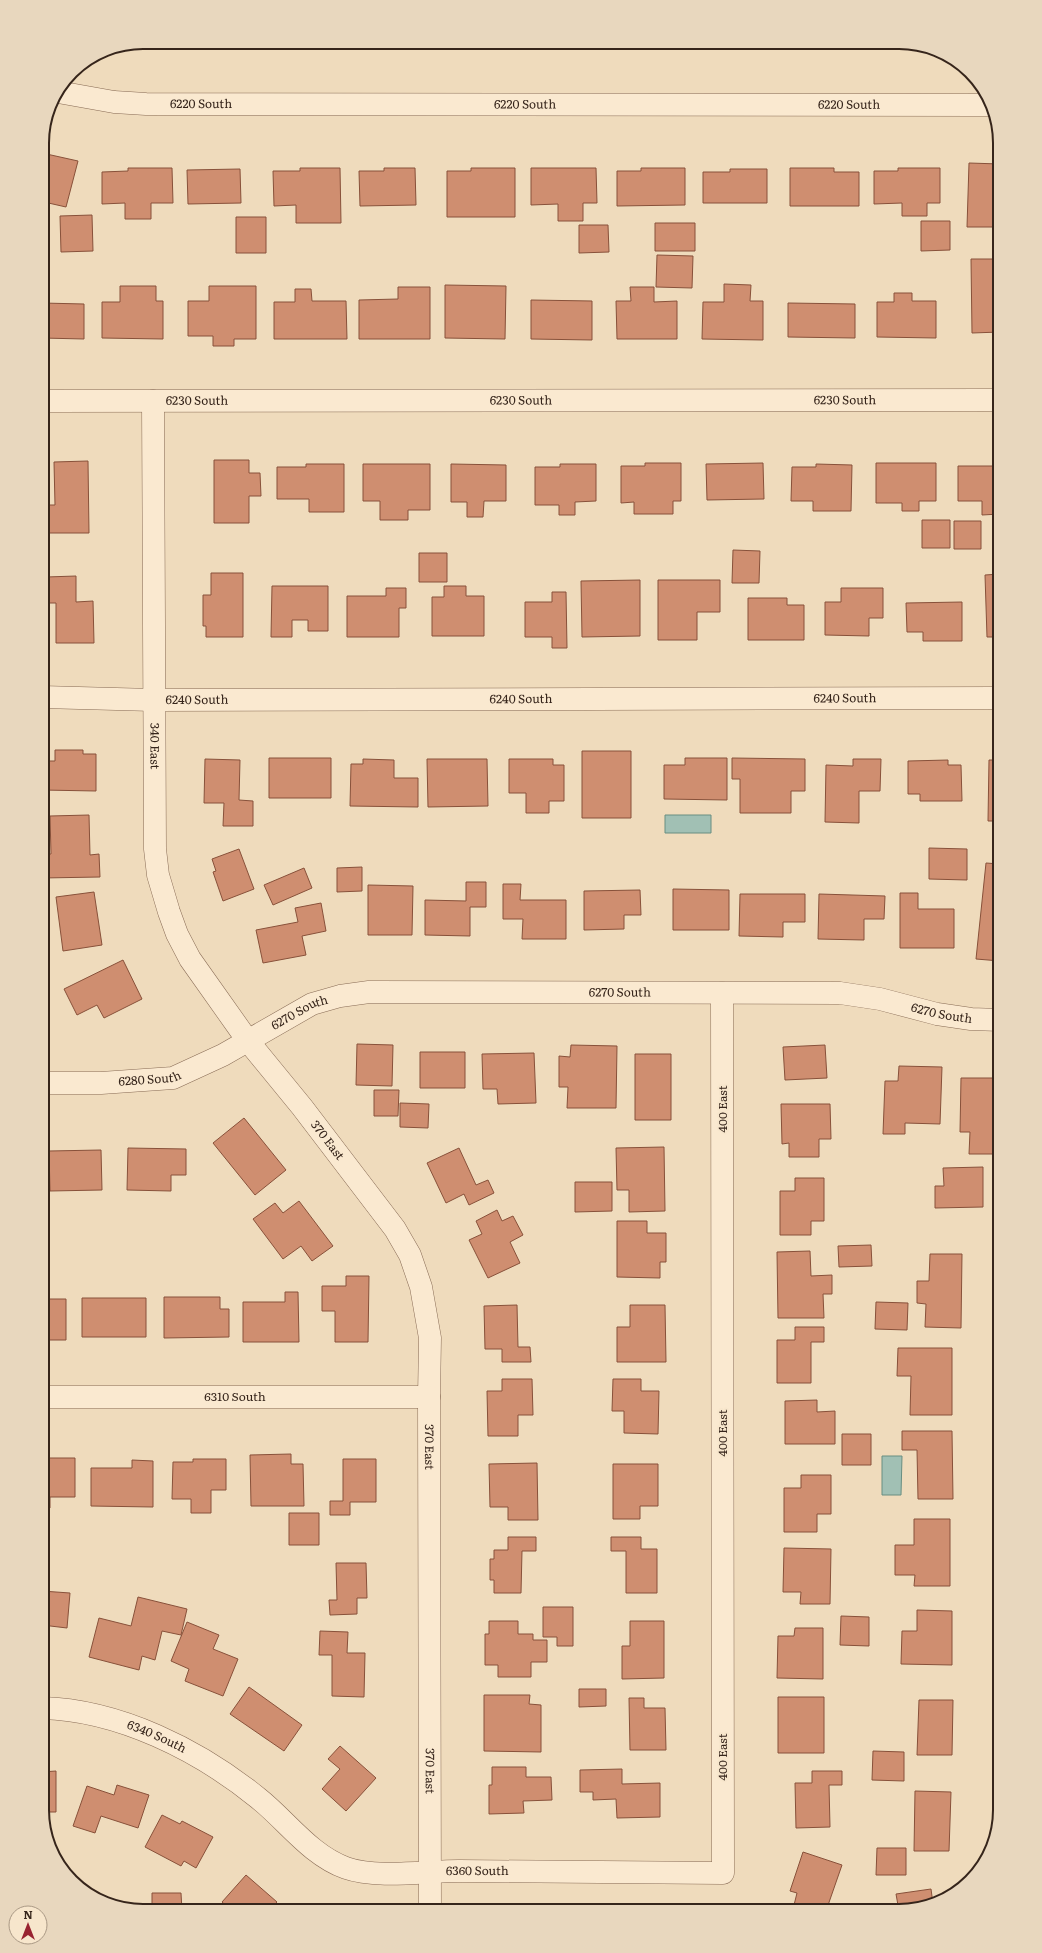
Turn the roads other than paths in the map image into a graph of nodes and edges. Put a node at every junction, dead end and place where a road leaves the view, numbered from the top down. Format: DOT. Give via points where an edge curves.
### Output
graph roads {
  1 [pos="64,93"];
  2 [pos="985,105"];
  3 [pos="993,400"];
  4 [pos="49,401"];
  5 [pos="153,402"];
  6 [pos="49,697"];
  7 [pos="993,698"];
  8 [pos="153,700"];
  9 [pos="722,992"];
  10 [pos="993,1020"];
  11 [pos="248,1041"];
  12 [pos="49,1083"];
  13 [pos="49,1397"];
  14 [pos="429,1397"];
  15 [pos="49,1708"];
  16 [pos="258,1798"];
  17 [pos="430,1872"];
  18 [pos="723,1873"];
  19 [pos="430,1904"];
  1 -- 2 [label="street, 6220 South" via="114,102 153,104"];
  3 -- 5 [label="street, 6230 South"];
  4 -- 5 [label="street, 6230 South"];
  5 -- 8 [label="street, 340 East"];
  6 -- 8 [label="street, 6240 South"];
  7 -- 8 [label="street, 6240 South"];
  8 -- 11 [label="street, 340 East" via="155,850 158,875 177,934 187,953"];
  9 -- 10 [label="street, 6270 South" via="840,993 880,999 937,1014"];
  9 -- 11 [label="street, 6270 South" via="369,992 340,996 312,1004"];
  9 -- 18 [label="street, 400 East"];
  11 -- 12 [label="street, 6280 South" via="206,1064 173,1078 101,1083"];
  11 -- 14 [label="street, 370 East" via="391,1223 410,1255 421,1287 430,1338"];
  13 -- 14 [label="street, 6310 South"];
  14 -- 17 [label="street, 370 East"];
  15 -- 16 [label="street, 6340 South" via="109,1719 168,1740 220,1769"];
  16 -- 17 [label="street, 6360 South" via="288,1824 310,1848 348,1869 370,1873"];
  17 -- 18 [label="street, 6360 South"];
  17 -- 19 [label="street, 370 East"];
}
